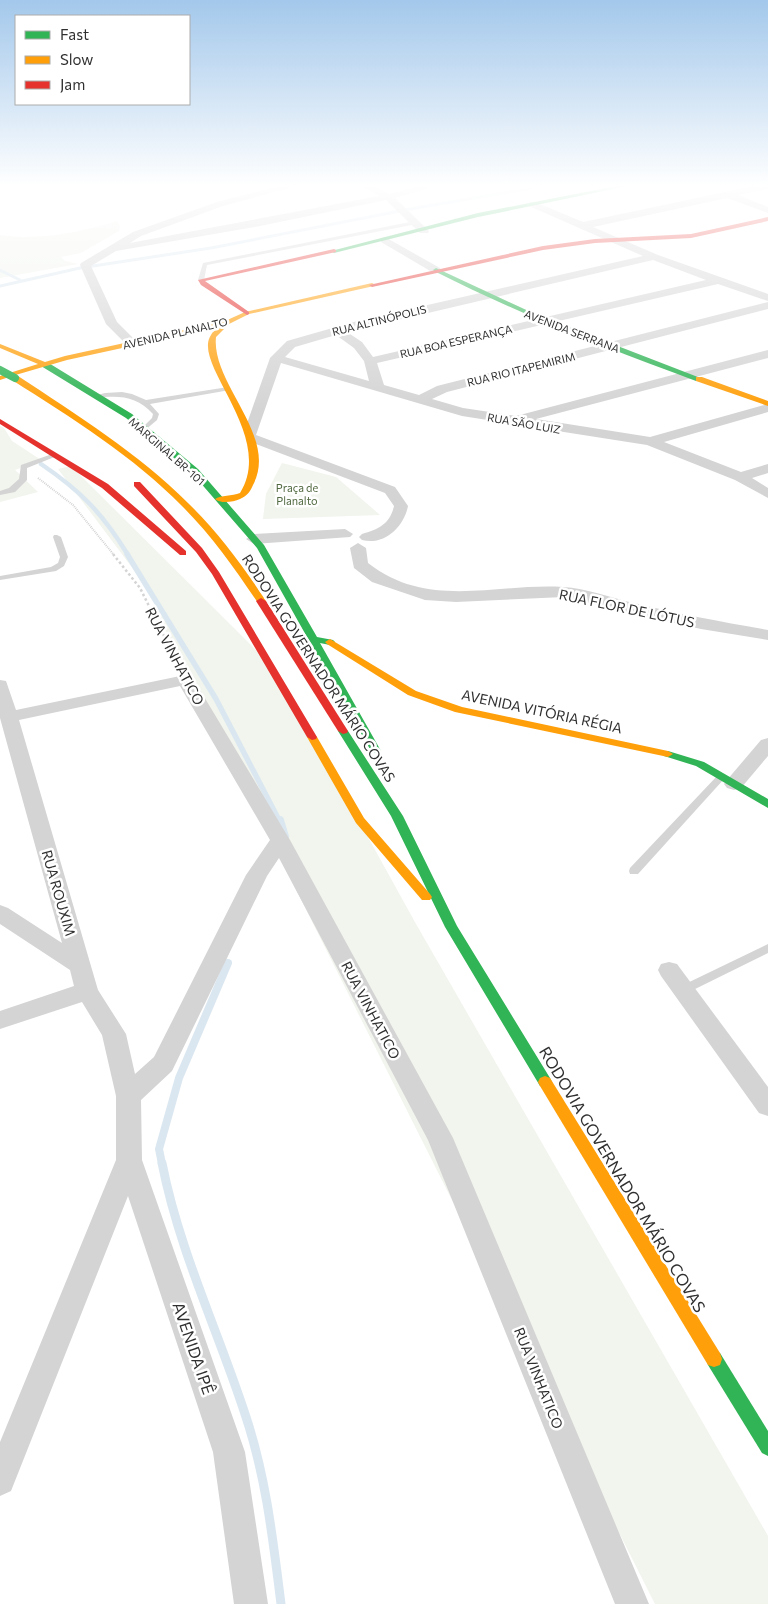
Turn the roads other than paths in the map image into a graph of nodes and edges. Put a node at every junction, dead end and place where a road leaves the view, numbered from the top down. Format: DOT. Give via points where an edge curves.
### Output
graph roads {
  1 [pos="98,261"];
  2 [pos="221,261"];
  3 [pos="289,261"];
  4 [pos="420,261"];
  5 [pos="480,261"];
  6 [pos="637,261"];
  7 [pos="664,261"];
  8 [pos="436,270"];
  9 [pos="201,280"];
  10 [pos="715,281"];
  11 [pos="482,295"];
  12 [pos="768,298"];
  13 [pos="768,306"];
  14 [pos="248,313"];
  15 [pos="542,320"];
  16 [pos="228,323"];
  17 [pos="337,330"];
  18 [pos="195,331"];
  19 [pos="132,343"];
  20 [pos="209,343"];
  21 [pos="0,346"];
  22 [pos="611,346"];
  23 [pos="768,354"];
  24 [pos="276,358"];
  25 [pos="370,361"];
  26 [pos="44,364"];
  27 [pos="0,370"];
  28 [pos="690,375"];
  29 [pos="0,378"];
  30 [pos="378,387"];
  31 [pos="228,389"];
  32 [pos="96,396"];
  33 [pos="420,400"];
  34 [pos="147,402"];
  35 [pos="768,404"];
  36 [pos="237,405"];
  37 [pos="260,405"];
  38 [pos="768,408"];
  39 [pos="515,420"];
  40 [pos="1,422"];
  41 [pos="144,429"];
  42 [pos="252,435"];
  43 [pos="650,441"];
  44 [pos="55,455"];
  45 [pos="768,468"];
  46 [pos="126,475"];
  47 [pos="740,477"];
  48 [pos="0,493"];
  49 [pos="768,494"];
  50 [pos="219,498"];
  51 [pos="57,537"];
  52 [pos="342,538"];
  53 [pos="254,539"];
  54 [pos="362,542"];
  55 [pos="268,560"];
  56 [pos="216,574"];
  57 [pos="0,578"];
  58 [pos="768,635"];
  59 [pos="313,639"];
  60 [pos="0,685"];
  61 [pos="9,717"];
  62 [pos="768,744"];
  63 [pos="728,780"];
  64 [pos="768,804"];
  65 [pos="397,816"];
  66 [pos="280,840"];
  67 [pos="634,871"];
  68 [pos="0,913"];
  69 [pos="451,927"];
  70 [pos="768,948"];
  71 [pos="79,965"];
  72 [pos="669,970"];
  73 [pos="683,990"];
  74 [pos="87,991"];
  75 [pos="0,1020"];
  76 [pos="128,1096"];
  77 [pos="766,1100"];
  78 [pos="129,1160"];
  79 [pos="768,1447"];
  80 [pos="1,1474"];
  81 [pos="250,1604"];
  82 [pos="632,1604"];
  1 -- 19 [label="street" via="87,268 112,324"];
  2 -- 9 [label="lane" via="205,264"];
  3 -- 9 [label="street"];
  4 -- 8 [label="street, AVENIDA SERRANA"];
  5 -- 8 [label="street, AVENIDA PLANALTO"];
  6 -- 11 [label="street, RUA ALTINÓPOLIS"];
  7 -- 10 [label="street"];
  8 -- 11 [label="street, AVENIDA SERRANA"];
  8 -- 14 [label="street, AVENIDA PLANALTO"];
  9 -- 14 [label="street"];
  10 -- 12 [label="street"];
  10 -- 15 [label="street, RUA BOA ESPERANÇA"];
  11 -- 15 [label="street, AVENIDA SERRANA"];
  11 -- 17 [label="street, RUA ALTINÓPOLIS"];
  13 -- 22 [label="street, RUA RIO ITAPEMIRIM"];
  14 -- 16 [label="street, AVENIDA PLANALTO"];
  15 -- 22 [label="street, AVENIDA SERRANA"];
  15 -- 25 [label="street, RUA BOA ESPERANÇA"];
  16 -- 18 [label="street, AVENIDA PLANALTO"];
  16 -- 20 [label="street" via="214,333"];
  17 -- 24 [label="street, RUA ALTINÓPOLIS" via="291,344"];
  17 -- 25 [label="street" via="358,345"];
  18 -- 19 [label="street, AVENIDA PLANALTO"];
  18 -- 20 [label="street" via="202,333"];
  19 -- 26 [label="street, AVENIDA PLANALTO"];
  20 -- 31 [label="street" via="211,356"];
  21 -- 26 [label="street, MARGINAL BR-101"];
  22 -- 28 [label="street, AVENIDA SERRANA"];
  22 -- 33 [label="street, RUA RIO ITAPEMIRIM" via="442,389"];
  23 -- 28 [label="street"];
  24 -- 30 [label="street, RUA SÃO LUIZ"];
  24 -- 37 [label="street"];
  25 -- 30 [label="street"];
  26 -- 29 [label="street, AVENIDA PLANALTO"];
  26 -- 32 [label="street, MARGINAL BR-101"];
  27 -- 65 [label="street, RODOVIA GOVERNADOR MÁRIO COVAS, bridge" via="121,450 160,480 201,522 241,570"];
  28 -- 35 [label="street, AVENIDA SERRANA"];
  28 -- 39 [label="street"];
  30 -- 33 [label="street, RUA SÃO LUIZ"];
  31 -- 34 [label="lane"];
  31 -- 36 [label="street"];
  32 -- 34 [label="lane" via="129,396"];
  32 -- 41 [label="street, MARGINAL BR-101"];
  33 -- 39 [label="street, RUA SÃO LUIZ" via="462,412"];
  34 -- 41 [label="lane" via="156,414"];
  36 -- 37 [label="street" via="251,408"];
  36 -- 42 [label="street"];
  37 -- 42 [label="street"];
  38 -- 43 [label="street"];
  39 -- 43 [label="street, RUA SÃO LUIZ"];
  40 -- 44 [label="street"];
  41 -- 50 [label="street, MARGINAL BR-101" via="195,472"];
  42 -- 50 [label="street" via="253,475 248,488 243,496"];
  42 -- 54 [label="street" via="390,490 401,506 399,518 392,527"];
  43 -- 47 [label="street, RUA SÃO LUIZ"];
  44 -- 48 [label="lane" via="24,467 23,480 12,490"];
  44 -- 56 [label="street" via="105,486 175,548"];
  45 -- 47 [label="street"];
  46 -- 56 [label="street, RODOVIA GOVERNADOR MÁRIO COVAS" via="179,528"];
  47 -- 49 [label="street, RUA SÃO LUIZ"];
  50 -- 53 [label="street, MARGINAL BR-101"];
  51 -- 57 [label="lane" via="64,557 61,564 53,569"];
  52 -- 53 [label="street"];
  52 -- 54 [label="street" via="343,547"];
  52 -- 55 [label="street" via="286,549"];
  53 -- 55 [label="street, MARGINAL BR-101"];
  54 -- 58 [label="street, RUA FLOR DE LÓTUS" via="360,565 378,579 425,595 456,597 564,592 701,624"];
  55 -- 59 [label="street, MARGINAL BR-101"];
  56 -- 69 [label="street, RODOVIA GOVERNADOR MÁRIO COVAS" via="360,820"];
  59 -- 63 [label="street, AVENIDA VITÓRIA RÉGIA" via="328,641 412,693 459,710 656,750 700,764"];
  59 -- 65 [label="street, MARGINAL BR-101" via="376,748"];
  60 -- 61 [label="street, RUA ROUXIM"];
  61 -- 66 [label="street, RUA VINHATICO" via="186,680"];
  61 -- 71 [label="street, RUA ROUXIM"];
  62 -- 63 [label="street"];
  63 -- 64 [label="street, AVENIDA VITÓRIA RÉGIA"];
  63 -- 67 [label="lane"];
  65 -- 69 [label="street, RODOVIA GOVERNADOR MÁRIO COVAS"];
  66 -- 76 [label="street" via="257,875 163,1064"];
  66 -- 82 [label="street, RUA VINHATICO" via="440,1138"];
  68 -- 71 [label="street"];
  69 -- 79 [label="street, RODOVIA GOVERNADOR MÁRIO COVAS"];
  70 -- 73 [label="lane"];
  71 -- 74 [label="street, RUA ROUXIM"];
  72 -- 73 [label="street"];
  73 -- 77 [label="street"];
  74 -- 75 [label="street"];
  74 -- 76 [label="street, RUA ROUXIM" via="114,1034"];
  76 -- 78 [label="street, AVENIDA IPÊ"];
  78 -- 80 [label="street"];
  78 -- 81 [label="street, AVENIDA IPÊ" via="229,1452"];
}
